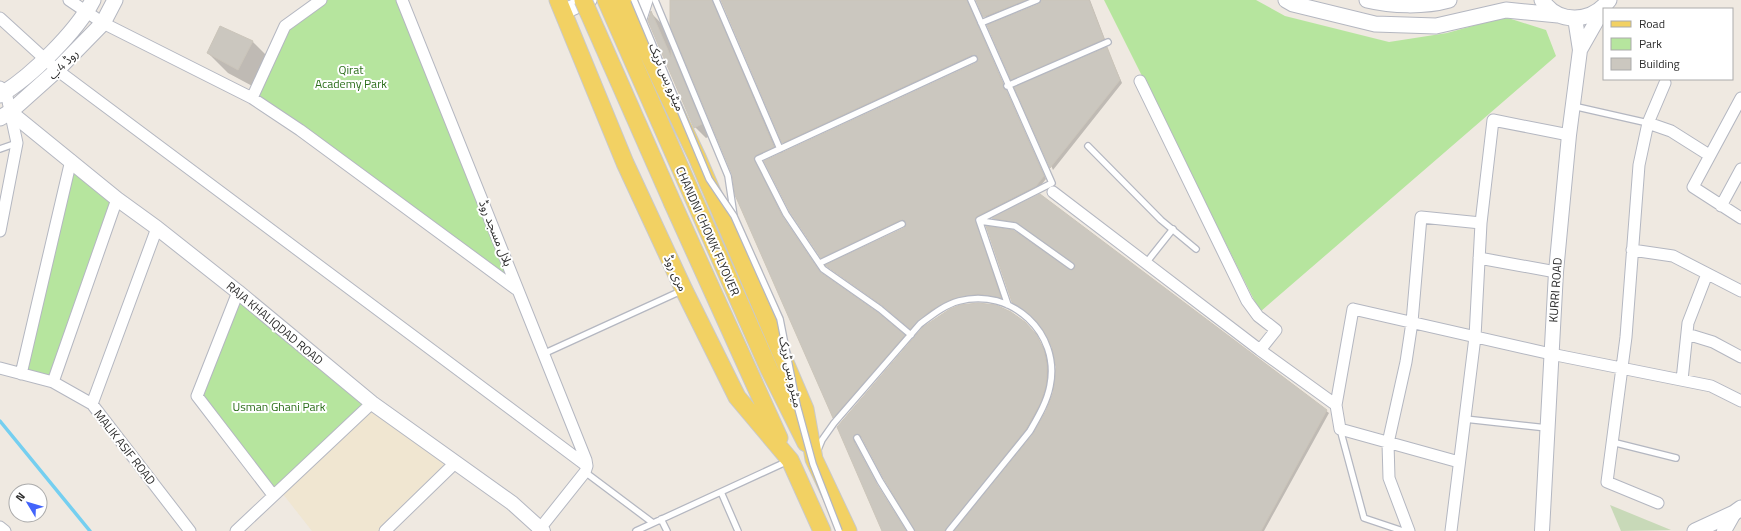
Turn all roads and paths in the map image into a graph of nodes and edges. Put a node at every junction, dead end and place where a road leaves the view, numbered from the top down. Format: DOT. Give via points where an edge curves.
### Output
graph roads {
  1 [pos="69,0"];
  2 [pos="115,0"];
  3 [pos="322,0"];
  4 [pos="402,0"];
  5 [pos="583,0"];
  6 [pos="589,0"];
  7 [pos="606,0"];
  8 [pos="623,0"];
  9 [pos="634,0"];
  10 [pos="644,0"];
  11 [pos="655,0"];
  12 [pos="716,0"];
  13 [pos="971,0"];
  14 [pos="1037,0"];
  15 [pos="1286,0"];
  16 [pos="1367,0"];
  17 [pos="1449,0"];
  18 [pos="1542,0"];
  19 [pos="1607,3"];
  20 [pos="90,6"];
  21 [pos="560,6"];
  22 [pos="1603,10"];
  23 [pos="1558,15"];
  24 [pos="0,18"];
  25 [pos="1575,18"];
  26 [pos="103,22"];
  27 [pos="980,23"];
  28 [pos="636,28"];
  29 [pos="1108,42"];
  30 [pos="1580,50"];
  31 [pos="46,59"];
  32 [pos="974,59"];
  33 [pos="57,70"];
  34 [pos="1140,81"];
  35 [pos="1665,82"];
  36 [pos="1008,86"];
  37 [pos="2,91"];
  38 [pos="252,98"];
  39 [pos="1741,98"];
  40 [pos="1573,106"];
  41 [pos="5,115"];
  42 [pos="1648,123"];
  43 [pos="1569,135"];
  44 [pos="17,143"];
  45 [pos="1088,146"];
  46 [pos="0,149"];
  47 [pos="780,149"];
  48 [pos="1709,155"];
  49 [pos="71,160"];
  50 [pos="1741,169"];
  51 [pos="1053,192"];
  52 [pos="117,199"];
  53 [pos="1721,206"];
  54 [pos="734,216"];
  55 [pos="1741,218"];
  56 [pos="979,220"];
  57 [pos="1481,223"];
  58 [pos="902,224"];
  59 [pos="157,228"];
  60 [pos="1173,230"];
  61 [pos="0,231"];
  62 [pos="1196,248"];
  63 [pos="1632,250"];
  64 [pos="1479,258"];
  65 [pos="820,263"];
  66 [pos="1146,263"];
  67 [pos="1071,266"];
  68 [pos="1556,272"];
  69 [pos="1707,274"];
  70 [pos="516,289"];
  71 [pos="684,290"];
  72 [pos="238,292"];
  73 [pos="1741,292"];
  74 [pos="1008,305"];
  75 [pos="1412,322"];
  76 [pos="1687,334"];
  77 [pos="911,335"];
  78 [pos="1475,337"];
  79 [pos="1260,350"];
  80 [pos="544,354"];
  81 [pos="1551,354"];
  82 [pos="1741,357"];
  83 [pos="0,368"];
  84 [pos="1620,368"];
  85 [pos="21,374"];
  86 [pos="1682,380"];
  87 [pos="54,382"];
  88 [pos="1741,401"];
  89 [pos="372,403"];
  90 [pos="92,404"];
  91 [pos="1336,405"];
  92 [pos="1465,419"];
  93 [pos="1547,428"];
  94 [pos="1340,429"];
  95 [pos="857,438"];
  96 [pos="1612,442"];
  97 [pos="1388,443"];
  98 [pos="1676,458"];
  99 [pos="814,459"];
  100 [pos="790,460"];
  101 [pos="1460,462"];
  102 [pos="455,463"];
  103 [pos="586,469"];
  104 [pos="721,492"];
  105 [pos="273,495"];
  106 [pos="1658,503"];
  107 [pos="1737,511"];
  108 [pos="662,519"];
  109 [pos="653,523"];
  110 [pos="0,527"];
  111 [pos="541,530"];
  112 [pos="5,531"];
  113 [pos="190,531"];
  114 [pos="236,531"];
  115 [pos="385,531"];
  116 [pos="636,531"];
  117 [pos="667,531"];
  118 [pos="738,531"];
  119 [pos="822,531"];
  120 [pos="839,531"];
  121 [pos="848,531"];
  122 [pos="912,531"];
  123 [pos="949,531"];
  124 [pos="1403,531"];
  125 [pos="1409,531"];
  126 [pos="1451,531"];
  127 [pos="1542,531"];
  128 [pos="1695,531"];
  129 [pos="1724,531"];
  1 -- 20 [label="street"];
  2 -- 26 [label="main road, روڈ 4ب"];
  3 -- 38 [label="street" via="285,26"];
  4 -- 70 [label="street, ہلال مسجد روڈ" via="508,263"];
  5 -- 100 [label="main road, CHANDNI CHOWK FLYOVER, bridge" via="751,379"];
  6 -- 21 [label="main road"];
  7 -- 99 [label="main road, CHANDNI CHOWK FLYOVER" via="769,369"];
  8 -- 28 [label="main road"];
  9 -- 54 [label="lane, میٹرو بس ٹریک, bridge" via="709,179"];
  10 -- 28 [label="main road"];
  11 -- 54 [label="lane, میٹرو بس ٹریک" via="728,176"];
  12 -- 47 [label="lane"];
  13 -- 27 [label="lane"];
  14 -- 27 [label="lane"];
  15 -- 23 [label="main road" via="1293,4 1375,24 1436,26 1506,10"];
  16 -- 17 [label="main road" via="1378,3 1434,4"];
  18 -- 23 [label="main road"];
  19 -- 25 [label="main road" via="1588,17"];
  20 -- 26 [label="street"];
  20 -- 31 [label="main road, روڈ 4ب"];
  21 -- 71 [label="main road, مری روڈ" via="624,163"];
  22 -- 30 [label="street"];
  23 -- 25 [label="main road"];
  24 -- 31 [label="street"];
  25 -- 30 [label="street"];
  26 -- 33 [label="main road, روڈ 4ب"];
  26 -- 38 [label="street"];
  27 -- 36 [label="lane"];
  28 -- 99 [label="main road" via="696,156 805,409"];
  29 -- 36 [label="lane"];
  30 -- 40 [label="street, KURRI ROAD"];
  31 -- 33 [label="street"];
  31 -- 37 [label="main road, روڈ 4ب"];
  32 -- 47 [label="lane"];
  33 -- 41 [label="main road, روڈ 4ب"];
  33 -- 103 [label="street"];
  34 -- 79 [label="street" via="1247,301 1258,316 1276,330"];
  35 -- 42 [label="street"];
  36 -- 56 [label="lane" via="1052,183"];
  37 -- 41 [label="street"];
  38 -- 70 [label="street" via="306,134"];
  39 -- 48 [label="street"];
  40 -- 42 [label="lane"];
  40 -- 43 [label="street, KURRI ROAD"];
  41 -- 44 [label="street"];
  41 -- 49 [label="street, RAJA KHALIQDAD ROAD"];
  42 -- 48 [label="street" via="1671,131"];
  42 -- 63 [label="street" via="1639,165"];
  43 -- 57 [label="street" via="1493,120"];
  43 -- 68 [label="street, KURRI ROAD"];
  44 -- 46 [label="lane"];
  44 -- 61 [label="street"];
  45 -- 60 [label="lane"];
  47 -- 65 [label="lane" via="758,159 786,214"];
  48 -- 53 [label="street" via="1693,187"];
  49 -- 52 [label="street, RAJA KHALIQDAD ROAD"];
  49 -- 85 [label="street"];
  50 -- 53 [label="street"];
  51 -- 66 [label="street"];
  52 -- 59 [label="street, RAJA KHALIQDAD ROAD"];
  52 -- 87 [label="street"];
  53 -- 55 [label="street"];
  54 -- 120 [label="lane, میٹرو بس ٹریک, bridge" via="780,319 797,405 813,464"];
  56 -- 67 [label="lane" via="1015,226"];
  56 -- 74 [label="lane"];
  57 -- 64 [label="street"];
  57 -- 75 [label="street" via="1421,217"];
  58 -- 65 [label="lane"];
  59 -- 72 [label="street, RAJA KHALIQDAD ROAD"];
  59 -- 90 [label="street"];
  60 -- 62 [label="lane"];
  60 -- 66 [label="lane"];
  63 -- 69 [label="street" via="1673,256"];
  63 -- 84 [label="street" via="1626,337"];
  64 -- 68 [label="street"];
  64 -- 78 [label="street"];
  65 -- 77 [label="lane" via="823,268"];
  66 -- 79 [label="street"];
  68 -- 81 [label="street, KURRI ROAD"];
  69 -- 73 [label="street"];
  69 -- 76 [label="street" via="1688,323"];
  70 -- 80 [label="street, ہلال مسجد روڈ"];
  71 -- 80 [label="lane"];
  71 -- 100 [label="main road, مری روڈ" via="737,396"];
  72 -- 89 [label="street, RAJA KHALIQDAD ROAD"];
  72 -- 105 [label="street" via="197,396"];
  74 -- 77 [label="lane" via="979,298 959,301 931,316"];
  74 -- 123 [label="lane" via="1029,318 1043,337 1051,360 1050,386 1039,416 1030,431"];
  75 -- 78 [label="street"];
  75 -- 91 [label="street" via="1353,309"];
  75 -- 97 [label="street"];
  76 -- 82 [label="street" via="1713,342"];
  76 -- 86 [label="street"];
  77 -- 99 [label="lane" via="834,423 822,440"];
  78 -- 81 [label="street"];
  78 -- 92 [label="street"];
  79 -- 91 [label="street"];
  80 -- 103 [label="street, ہلال مسجد روڈ" via="586,460"];
  81 -- 84 [label="street"];
  81 -- 93 [label="street, KURRI ROAD"];
  83 -- 85 [label="street, MALIK ASIF ROAD"];
  84 -- 86 [label="street"];
  84 -- 96 [label="street"];
  85 -- 87 [label="street, MALIK ASIF ROAD"];
  86 -- 88 [label="street" via="1711,386"];
  87 -- 90 [label="street, MALIK ASIF ROAD"];
  89 -- 102 [label="street, RAJA KHALIQDAD ROAD"];
  89 -- 105 [label="street"];
  90 -- 113 [label="street, MALIK ASIF ROAD"];
  91 -- 94 [label="street"];
  92 -- 93 [label="lane"];
  92 -- 101 [label="street"];
  93 -- 127 [label="street, KURRI ROAD"];
  94 -- 97 [label="street"];
  94 -- 124 [label="lane" via="1364,518"];
  95 -- 122 [label="lane" via="880,481"];
  96 -- 98 [label="lane"];
  96 -- 106 [label="street" via="1607,482"];
  97 -- 101 [label="street"];
  97 -- 125 [label="street" via="1389,478"];
  99 -- 121 [label="main road"];
  100 -- 104 [label="lane"];
  100 -- 119 [label="main road, مری روڈ"];
  101 -- 126 [label="street"];
  102 -- 111 [label="street, RAJA KHALIQDAD ROAD" via="512,503"];
  102 -- 115 [label="street"];
  103 -- 109 [label="lane"];
  103 -- 111 [label="street"];
  104 -- 108 [label="lane"];
  104 -- 118 [label="lane"];
  105 -- 114 [label="street"];
  107 -- 128 [label="main road"];
  107 -- 129 [label="street"];
  108 -- 109 [label="lane"];
  108 -- 117 [label="lane"];
  109 -- 116 [label="lane"];
  110 -- 112 [label="street"];
}
